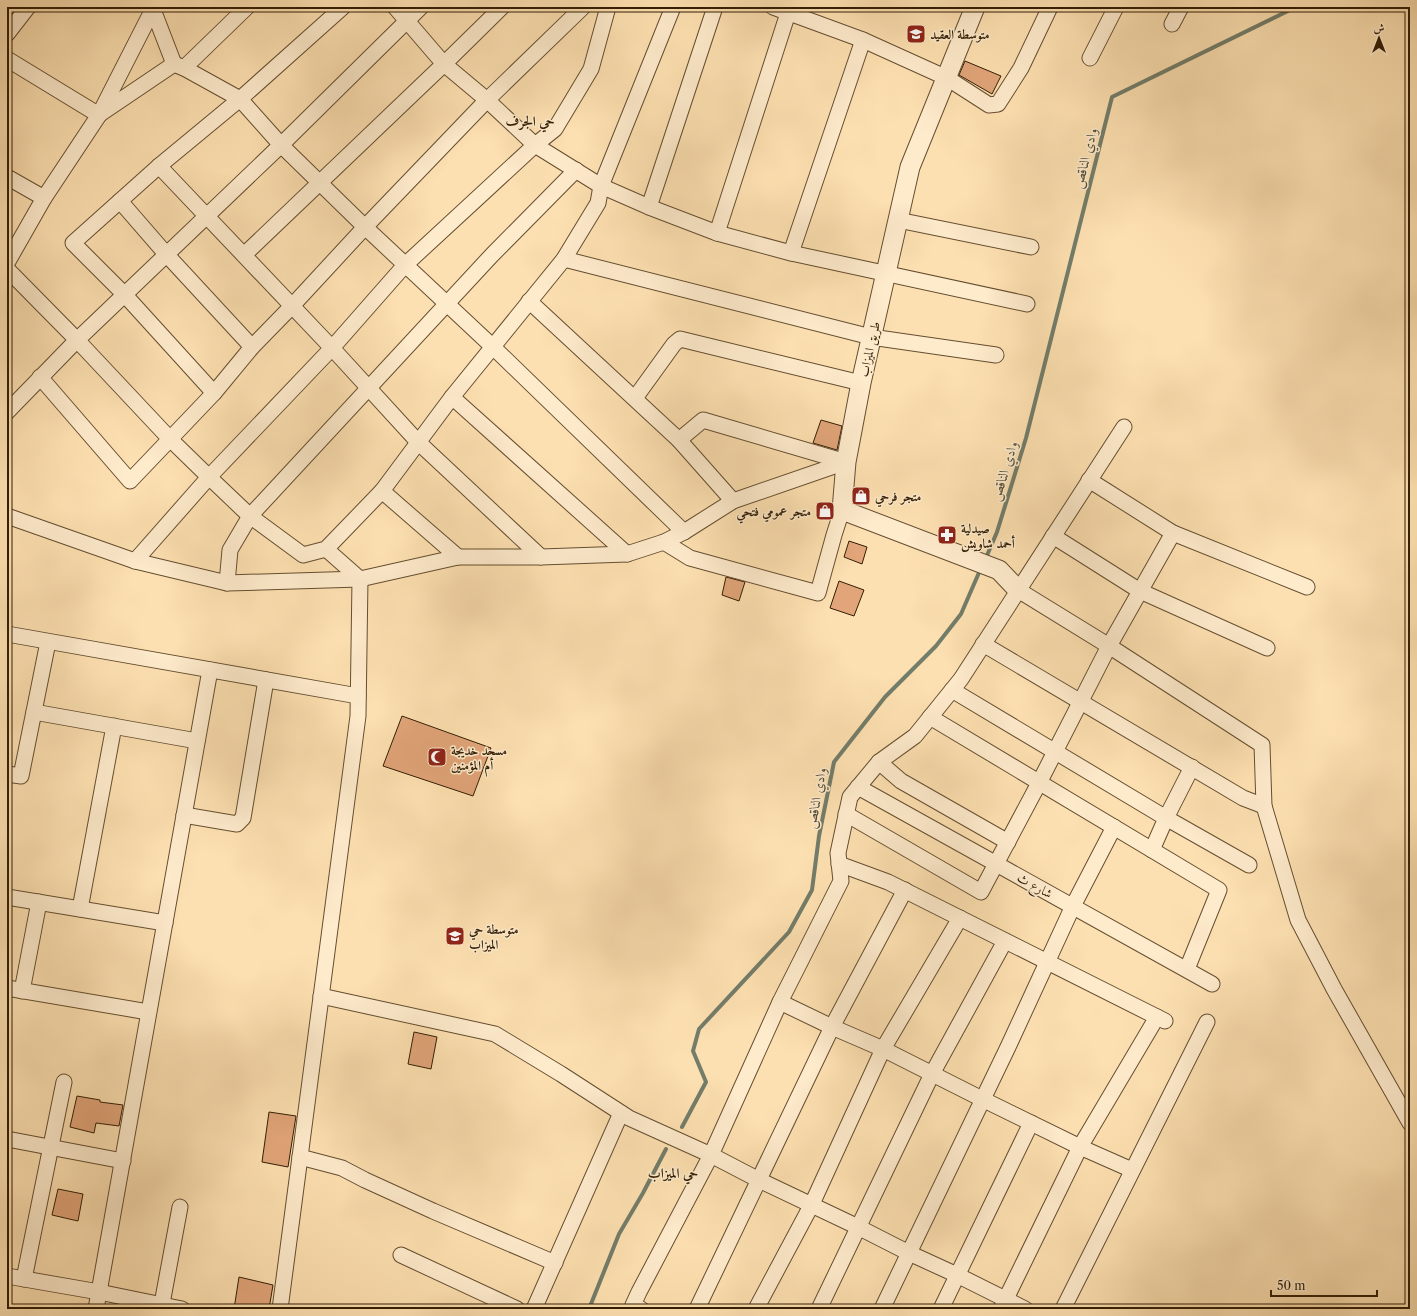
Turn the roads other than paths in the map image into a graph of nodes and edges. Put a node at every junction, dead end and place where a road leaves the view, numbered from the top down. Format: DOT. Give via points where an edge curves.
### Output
graph roads {
  1 [pos="28,7"];
  2 [pos="247,7"];
  3 [pos="344,7"];
  4 [pos="395,7"];
  5 [pos="421,7"];
  6 [pos="502,7"];
  7 [pos="583,7"];
  8 [pos="608,7"];
  9 [pos="673,7"];
  10 [pos="716,7"];
  11 [pos="773,7"];
  12 [pos="975,7"];
  13 [pos="1050,7"];
  14 [pos="1116,7"];
  15 [pos="1181,7"];
  16 [pos="152,8"];
  17 [pos="788,13"];
  18 [pos="407,21"];
  19 [pos="1172,24"];
  20 [pos="7,34"];
  21 [pos="863,40"];
  22 [pos="1090,58"];
  23 [pos="7,59"];
  24 [pos="444,64"];
  25 [pos="179,66"];
  26 [pos="947,78"];
  27 [pos="240,99"];
  28 [pos="487,100"];
  29 [pos="99,115"];
  30 [pos="281,145"];
  31 [pos="535,145"];
  32 [pos="159,166"];
  33 [pos="576,170"];
  34 [pos="7,177"];
  35 [pos="320,182"];
  36 [pos="601,186"];
  37 [pos="44,198"];
  38 [pos="120,201"];
  39 [pos="649,207"];
  40 [pos="206,216"];
  41 [pos="898,220"];
  42 [pos="365,227"];
  43 [pos="717,233"];
  44 [pos="1031,247"];
  45 [pos="791,253"];
  46 [pos="166,254"];
  47 [pos="244,255"];
  48 [pos="564,259"];
  49 [pos="7,263"];
  50 [pos="405,265"];
  51 [pos="7,269"];
  52 [pos="886,274"];
  53 [pos="124,294"];
  54 [pos="529,301"];
  55 [pos="447,304"];
  56 [pos="1027,304"];
  57 [pos="292,306"];
  58 [pos="871,336"];
  59 [pos="77,340"];
  60 [pos="252,347"];
  61 [pos="493,347"];
  62 [pos="332,348"];
  63 [pos="996,355"];
  64 [pos="40,377"];
  65 [pos="861,383"];
  66 [pos="368,389"];
  67 [pos="214,393"];
  68 [pos="452,397"];
  69 [pos="635,398"];
  70 [pos="7,412"];
  71 [pos="1124,427"];
  72 [pos="170,439"];
  73 [pos="679,440"];
  74 [pos="418,442"];
  75 [pos="846,462"];
  76 [pos="209,477"];
  77 [pos="1089,480"];
  78 [pos="382,491"];
  79 [pos="733,501"];
  80 [pos="842,510"];
  81 [pos="7,516"];
  82 [pos="250,516"];
  83 [pos="684,532"];
  84 [pos="1173,533"];
  85 [pos="1053,536"];
  86 [pos="664,542"];
  87 [pos="326,549"];
  88 [pos="627,554"];
  89 [pos="458,557"];
  90 [pos="541,558"];
  91 [pos="135,561"];
  92 [pos="360,578"];
  93 [pos="227,583"];
  94 [pos="1307,587"];
  95 [pos="1018,590"];
  96 [pos="1140,591"];
  97 [pos="7,634"];
  98 [pos="48,642"];
  99 [pos="983,644"];
  100 [pos="1109,646"];
  101 [pos="1267,648"];
  102 [pos="210,670"];
  103 [pos="266,680"];
  104 [pos="952,690"];
  105 [pos="358,696"];
  106 [pos="1081,701"];
  107 [pos="34,712"];
  108 [pos="930,718"];
  109 [pos="114,726"];
  110 [pos="197,741"];
  111 [pos="1054,752"];
  112 [pos="879,762"];
  113 [pos="1192,767"];
  114 [pos="7,774"];
  115 [pos="1039,783"];
  116 [pos="858,787"];
  117 [pos="1264,806"];
  118 [pos="846,814"];
  119 [pos="184,815"];
  120 [pos="1166,818"];
  121 [pos="1114,827"];
  122 [pos="1008,842"];
  123 [pos="1152,850"];
  124 [pos="996,863"];
  125 [pos="839,864"];
  126 [pos="1249,865"];
  127 [pos="905,890"];
  128 [pos="7,897"];
  129 [pos="38,902"];
  130 [pos="1073,906"];
  131 [pos="80,909"];
  132 [pos="960,918"];
  133 [pos="165,923"];
  134 [pos="1005,941"];
  135 [pos="1047,962"];
  136 [pos="1187,969"];
  137 [pos="1212,984"];
  138 [pos="7,988"];
  139 [pos="22,991"];
  140 [pos="321,996"];
  141 [pos="780,1002"];
  142 [pos="148,1012"];
  143 [pos="1207,1022"];
  144 [pos="832,1027"];
  145 [pos="883,1049"];
  146 [pos="932,1074"];
  147 [pos="64,1082"];
  148 [pos="982,1099"];
  149 [pos="621,1113"];
  150 [pos="1031,1123"];
  151 [pos="1410,1123"];
  152 [pos="7,1139"];
  153 [pos="51,1147"];
  154 [pos="1080,1147"];
  155 [pos="711,1155"];
  156 [pos="300,1156"];
  157 [pos="123,1161"];
  158 [pos="1132,1170"];
  159 [pos="759,1180"];
  160 [pos="812,1204"];
  161 [pos="180,1207"];
  162 [pos="858,1227"];
  163 [pos="909,1253"];
  164 [pos="401,1255"];
  165 [pos="555,1263"];
  166 [pos="957,1275"];
  167 [pos="7,1276"];
  168 [pos="24,1279"];
  169 [pos="99,1292"];
  170 [pos="1003,1304"];
  171 [pos="161,1307"];
  172 [pos="635,1308"];
  173 [pos="96,1309"];
  174 [pos="182,1309"];
  175 [pos="280,1309"];
  176 [pos="517,1309"];
  177 [pos="534,1309"];
  178 [pos="697,1309"];
  179 [pos="756,1309"];
  180 [pos="819,1309"];
  181 [pos="882,1309"];
  182 [pos="941,1309"];
  183 [pos="1025,1309"];
  184 [pos="1063,1309"];
  1 -- 20 [label="street"];
  2 -- 25 [label="street"];
  3 -- 27 [label="street"];
  4 -- 18 [label="street"];
  5 -- 18 [label="street"];
  6 -- 24 [label="street"];
  7 -- 28 [label="street"];
  8 -- 31 [label="street" via="592,69 555,129"];
  9 -- 36 [label="street"];
  10 -- 39 [label="street"];
  11 -- 17 [label="street"];
  12 -- 26 [label="street, طريق الميزاب"];
  13 -- 26 [label="street" via="1021,68 998,104 989,105"];
  14 -- 22 [label="street"];
  15 -- 19 [label="street"];
  16 -- 25 [label="street"];
  16 -- 29 [label="street"];
  17 -- 21 [label="street"];
  17 -- 43 [label="street"];
  18 -- 24 [label="street"];
  18 -- 30 [label="street"];
  21 -- 26 [label="street"];
  21 -- 45 [label="street"];
  23 -- 29 [label="street"];
  24 -- 28 [label="street"];
  24 -- 35 [label="street"];
  25 -- 27 [label="street"];
  25 -- 29 [label="street"];
  26 -- 41 [label="street, طريق الميزاب" via="910,167"];
  27 -- 30 [label="street"];
  27 -- 32 [label="street"];
  28 -- 31 [label="street"];
  28 -- 42 [label="street"];
  29 -- 37 [label="street"];
  30 -- 35 [label="street"];
  30 -- 40 [label="street"];
  31 -- 33 [label="street"];
  31 -- 50 [label="street"];
  32 -- 38 [label="street"];
  32 -- 40 [label="street"];
  33 -- 36 [label="street"];
  33 -- 55 [label="street"];
  34 -- 37 [label="street"];
  35 -- 42 [label="street"];
  35 -- 47 [label="street"];
  36 -- 39 [label="street"];
  36 -- 48 [label="street" via="598,203"];
  37 -- 49 [label="street"];
  38 -- 46 [label="street"];
  38 -- 53 [label="street" via="73,243"];
  39 -- 43 [label="street"];
  40 -- 46 [label="street"];
  40 -- 47 [label="street"];
  41 -- 44 [label="street"];
  41 -- 52 [label="street, طريق الميزاب"];
  42 -- 50 [label="street"];
  42 -- 57 [label="street"];
  43 -- 45 [label="street"];
  45 -- 52 [label="street"];
  46 -- 53 [label="street"];
  46 -- 60 [label="street"];
  47 -- 57 [label="street"];
  48 -- 54 [label="street"];
  48 -- 58 [label="street"];
  50 -- 55 [label="street"];
  50 -- 62 [label="street"];
  51 -- 59 [label="street"];
  52 -- 56 [label="street"];
  52 -- 58 [label="street, طريق الميزاب"];
  53 -- 59 [label="street"];
  53 -- 67 [label="street"];
  54 -- 61 [label="street"];
  54 -- 69 [label="street"];
  55 -- 61 [label="street"];
  55 -- 66 [label="street"];
  57 -- 60 [label="street"];
  57 -- 62 [label="street"];
  58 -- 63 [label="street"];
  58 -- 65 [label="street, طريق الميزاب"];
  59 -- 64 [label="street"];
  59 -- 72 [label="street"];
  60 -- 67 [label="street"];
  61 -- 68 [label="street"];
  61 -- 83 [label="street"];
  62 -- 66 [label="street"];
  62 -- 76 [label="street"];
  64 -- 70 [label="street"];
  64 -- 72 [label="street" via="130,481"];
  65 -- 69 [label="street" via="680,339"];
  65 -- 75 [label="street, طريق الميزاب"];
  66 -- 74 [label="street"];
  66 -- 82 [label="street"];
  67 -- 72 [label="street"];
  68 -- 74 [label="street"];
  68 -- 88 [label="street"];
  69 -- 73 [label="street"];
  71 -- 77 [label="street"];
  72 -- 76 [label="street"];
  73 -- 75 [label="street" via="703,420"];
  73 -- 79 [label="street"];
  74 -- 78 [label="street"];
  74 -- 90 [label="street"];
  75 -- 79 [label="street"];
  75 -- 80 [label="street, طريق الميزاب"];
  76 -- 82 [label="street"];
  76 -- 91 [label="street"];
  77 -- 84 [label="street"];
  77 -- 85 [label="street"];
  78 -- 87 [label="street"];
  78 -- 89 [label="street"];
  79 -- 83 [label="street"];
  80 -- 86 [label="street" via="818,593 690,558"];
  80 -- 95 [label="street" via="999,570"];
  81 -- 91 [label="street"];
  82 -- 87 [label="street" via="303,555"];
  82 -- 93 [label="street" via="230,550"];
  83 -- 86 [label="street"];
  84 -- 94 [label="street"];
  84 -- 96 [label="street"];
  85 -- 95 [label="street"];
  85 -- 96 [label="street"];
  86 -- 88 [label="street"];
  87 -- 92 [label="street"];
  88 -- 90 [label="street"];
  89 -- 90 [label="street"];
  89 -- 92 [label="street"];
  91 -- 93 [label="street"];
  92 -- 93 [label="street"];
  92 -- 105 [label="street"];
  95 -- 99 [label="street"];
  95 -- 100 [label="street"];
  96 -- 100 [label="street"];
  96 -- 101 [label="street"];
  97 -- 98 [label="street"];
  98 -- 102 [label="street"];
  98 -- 107 [label="street"];
  99 -- 104 [label="street"];
  99 -- 106 [label="street"];
  100 -- 106 [label="street"];
  100 -- 117 [label="street" via="1262,745"];
  102 -- 103 [label="street"];
  102 -- 110 [label="street"];
  103 -- 105 [label="street"];
  103 -- 119 [label="street" via="243,818 238,824"];
  104 -- 108 [label="street"];
  104 -- 111 [label="street"];
  105 -- 140 [label="street" via="358,716"];
  106 -- 111 [label="street"];
  106 -- 113 [label="street"];
  107 -- 109 [label="street"];
  107 -- 114 [label="street" via="21,776"];
  108 -- 112 [label="street" via="914,736"];
  108 -- 115 [label="street"];
  109 -- 110 [label="street"];
  109 -- 131 [label="street"];
  110 -- 119 [label="street"];
  111 -- 115 [label="street"];
  111 -- 120 [label="street"];
  112 -- 116 [label="street"];
  112 -- 122 [label="street" via="901,781"];
  113 -- 117 [label="street" via="1243,798"];
  113 -- 120 [label="street"];
  115 -- 121 [label="street"];
  115 -- 122 [label="street"];
  116 -- 118 [label="street" via="850,797"];
  116 -- 124 [label="street, شارع ث"];
  117 -- 151 [label="street" via="1298,920 1334,990"];
  118 -- 124 [label="street" via="981,892"];
  118 -- 125 [label="street" via="838,853"];
  119 -- 133 [label="street"];
  120 -- 123 [label="street"];
  120 -- 126 [label="street"];
  121 -- 123 [label="street"];
  121 -- 130 [label="street"];
  122 -- 124 [label="street"];
  123 -- 136 [label="street" via="1219,890"];
  124 -- 130 [label="street, شارع ث"];
  125 -- 127 [label="street"];
  125 -- 141 [label="street" via="841,880"];
  127 -- 132 [label="street"];
  127 -- 144 [label="street"];
  128 -- 129 [label="street"];
  129 -- 131 [label="street"];
  129 -- 139 [label="street"];
  130 -- 135 [label="street"];
  130 -- 136 [label="street, شارع ث"];
  131 -- 133 [label="street"];
  132 -- 134 [label="street"];
  132 -- 145 [label="street"];
  133 -- 142 [label="street"];
  134 -- 135 [label="street"];
  134 -- 146 [label="street"];
  135 -- 148 [label="street"];
  135 -- 154 [label="street" via="1161,1019"];
  136 -- 137 [label="street, شارع ث"];
  138 -- 139 [label="street"];
  139 -- 142 [label="street"];
  140 -- 149 [label="street" via="495,1034"];
  140 -- 156 [label="street"];
  141 -- 144 [label="street"];
  141 -- 155 [label="street"];
  142 -- 157 [label="street"];
  143 -- 158 [label="street"];
  144 -- 145 [label="street"];
  144 -- 159 [label="street"];
  145 -- 146 [label="street"];
  145 -- 160 [label="street"];
  146 -- 148 [label="street"];
  146 -- 162 [label="street"];
  147 -- 153 [label="street"];
  148 -- 150 [label="street"];
  148 -- 163 [label="street"];
  149 -- 155 [label="street"];
  149 -- 165 [label="street"];
  150 -- 154 [label="street"];
  150 -- 166 [label="street"];
  152 -- 153 [label="street"];
  153 -- 157 [label="street"];
  153 -- 168 [label="street"];
  154 -- 158 [label="street"];
  154 -- 170 [label="street"];
  155 -- 159 [label="street"];
  155 -- 172 [label="street" via="639,1292"];
  156 -- 165 [label="street" via="342,1168 433,1211"];
  156 -- 175 [label="street"];
  157 -- 169 [label="street"];
  158 -- 184 [label="street"];
  159 -- 160 [label="street"];
  159 -- 178 [label="street"];
  160 -- 162 [label="street"];
  160 -- 179 [label="street"];
  161 -- 171 [label="street"];
  162 -- 163 [label="street"];
  162 -- 180 [label="street"];
  163 -- 166 [label="street"];
  163 -- 181 [label="street"];
  164 -- 176 [label="street"];
  165 -- 177 [label="street"];
  166 -- 170 [label="street"];
  166 -- 182 [label="street"];
  167 -- 168 [label="street"];
  168 -- 169 [label="street"];
  169 -- 171 [label="street"];
  169 -- 173 [label="street"];
  170 -- 183 [label="street"];
  171 -- 174 [label="street"];
}
